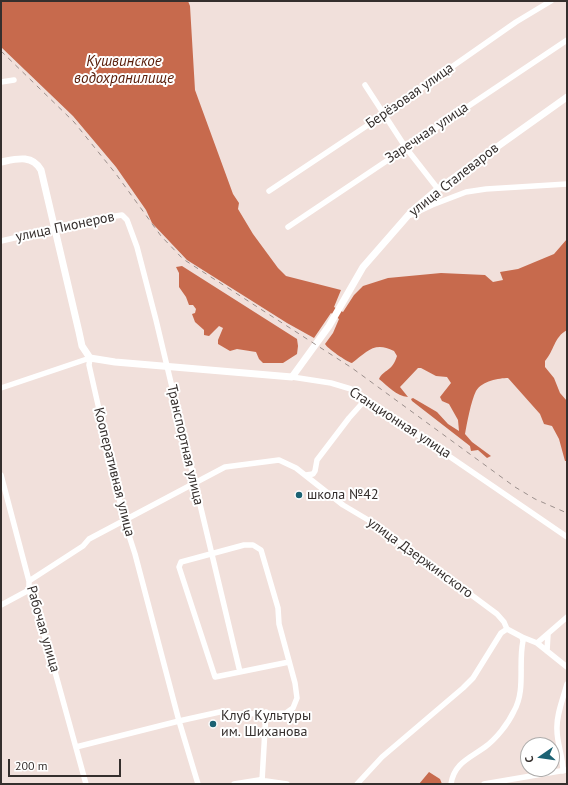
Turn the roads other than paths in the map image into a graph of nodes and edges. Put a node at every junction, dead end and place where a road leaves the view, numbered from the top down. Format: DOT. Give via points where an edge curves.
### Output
graph roads {
  1 [pos="551,1"];
  2 [pos="567,40"];
  3 [pos="14,80"];
  4 [pos="1,82"];
  5 [pos="365,85"];
  6 [pos="567,97"];
  7 [pos="383,115"];
  8 [pos="406,148"];
  9 [pos="1,162"];
  10 [pos="567,184"];
  11 [pos="438,189"];
  12 [pos="269,191"];
  13 [pos="427,198"];
  14 [pos="432,205"];
  15 [pos="406,217"];
  16 [pos="127,220"];
  17 [pos="288,228"];
  18 [pos="54,229"];
  19 [pos="1,241"];
  20 [pos="90,358"];
  21 [pos="167,367"];
  22 [pos="292,377"];
  23 [pos="1,388"];
  24 [pos="366,399"];
  25 [pos="315,471"];
  26 [pos="1,475"];
  27 [pos="306,475"];
  28 [pos="194,482"];
  29 [pos="319,484"];
  30 [pos="124,520"];
  31 [pos="567,537"];
  32 [pos="211,554"];
  33 [pos="29,580"];
  34 [pos="29,590"];
  35 [pos="1,605"];
  36 [pos="567,617"];
  37 [pos="507,629"];
  38 [pos="548,634"];
  39 [pos="524,639"];
  40 [pos="537,643"];
  41 [pos="547,651"];
  42 [pos="289,662"];
  43 [pos="567,668"];
  44 [pos="240,672"];
  45 [pos="567,684"];
  46 [pos="266,712"];
  47 [pos="179,720"];
  48 [pos="76,747"];
  49 [pos="565,770"];
  50 [pos="364,777"];
  51 [pos="262,781"];
  52 [pos="86,784"];
  53 [pos="198,784"];
  54 [pos="234,784"];
  55 [pos="287,784"];
  56 [pos="357,784"];
  57 [pos="365,784"];
  58 [pos="451,784"];
  59 [pos="484,784"];
  1 -- 7 [label="street, Берёзовая улица" via="516,22"];
  2 -- 8 [label="street, Заречная улица"];
  3 -- 4 [label="street"];
  5 -- 7 [label="street"];
  6 -- 11 [label="main road, улица Сталеваров"];
  7 -- 8 [label="street"];
  7 -- 12 [label="street, Берёзовая улица"];
  8 -- 11 [label="street"];
  8 -- 17 [label="street, Заречная улица"];
  9 -- 18 [label="main road, Кооперативная улица" via="24,158 34,161 41,170"];
  10 -- 14 [label="street" via="503,187 466,192"];
  11 -- 13 [label="main road, улица Сталеваров"];
  13 -- 14 [label="street"];
  13 -- 15 [label="main road, улица Сталеваров"];
  14 -- 15 [label="street"];
  15 -- 22 [label="main road, улица Сталеваров" via="368,260 329,326"];
  16 -- 18 [label="street, улица Пионеров" via="122,215 104,217"];
  16 -- 21 [label="street, Транспортная улица" via="137,247"];
  18 -- 19 [label="street, улица Пионеров"];
  18 -- 20 [label="main road, Кооперативная улица" via="82,346"];
  20 -- 21 [label="main road, Станционная улица"];
  20 -- 23 [label="street"];
  20 -- 30 [label="street, Кооперативная улица" via="89,365"];
  21 -- 22 [label="main road, Станционная улица"];
  21 -- 28 [label="street, Транспортная улица"];
  22 -- 24 [label="street, Станционная улица" via="337,384"];
  24 -- 25 [label="street" via="317,460"];
  24 -- 31 [label="street, Станционная улица"];
  25 -- 27 [label="street"];
  25 -- 29 [label="street"];
  26 -- 33 [label="street, Рабочая улица"];
  27 -- 28 [label="street, улица Дзержинского" via="279,460 225,467"];
  27 -- 29 [label="street, улица Дзержинского"];
  28 -- 30 [label="street, улица Дзержинского"];
  28 -- 32 [label="street, Транспортная улица"];
  29 -- 37 [label="street, улица Дзержинского" via="343,505 403,543 497,614"];
  30 -- 33 [label="street, улица Дзержинского"];
  30 -- 47 [label="street, Кооперативная улица"];
  32 -- 42 [label="street" via="244,545 253,545 261,550 278,608"];
  32 -- 44 [label="street, Транспортная улица"];
  32 -- 44 [label="street" via="179,563 179,567 215,677"];
  33 -- 34 [label="street, Рабочая улица"];
  34 -- 35 [label="street"];
  34 -- 48 [label="street, Рабочая улица"];
  36 -- 38 [label="street"];
  37 -- 39 [label="street"];
  37 -- 50 [label="street" via="501,633 473,678 382,757"];
  38 -- 40 [label="street"];
  38 -- 41 [label="street"];
  39 -- 40 [label="street"];
  39 -- 58 [label="street" via="520,694 514,712 496,737 461,762"];
  40 -- 41 [label="street"];
  41 -- 43 [label="street"];
  42 -- 44 [label="street"];
  42 -- 46 [label="street" via="295,683 295,704 290,712"];
  45 -- 49 [label="street" via="556,730"];
  46 -- 47 [label="street" via="232,714 224,711"];
  46 -- 51 [label="street"];
  47 -- 48 [label="street"];
  47 -- 53 [label="street, Кооперативная улица"];
  48 -- 52 [label="street, Рабочая улица"];
  49 -- 59 [label="street"];
  50 -- 56 [label="street"];
  50 -- 57 [label="street"];
  51 -- 54 [label="street"];
  51 -- 55 [label="street"];
}
